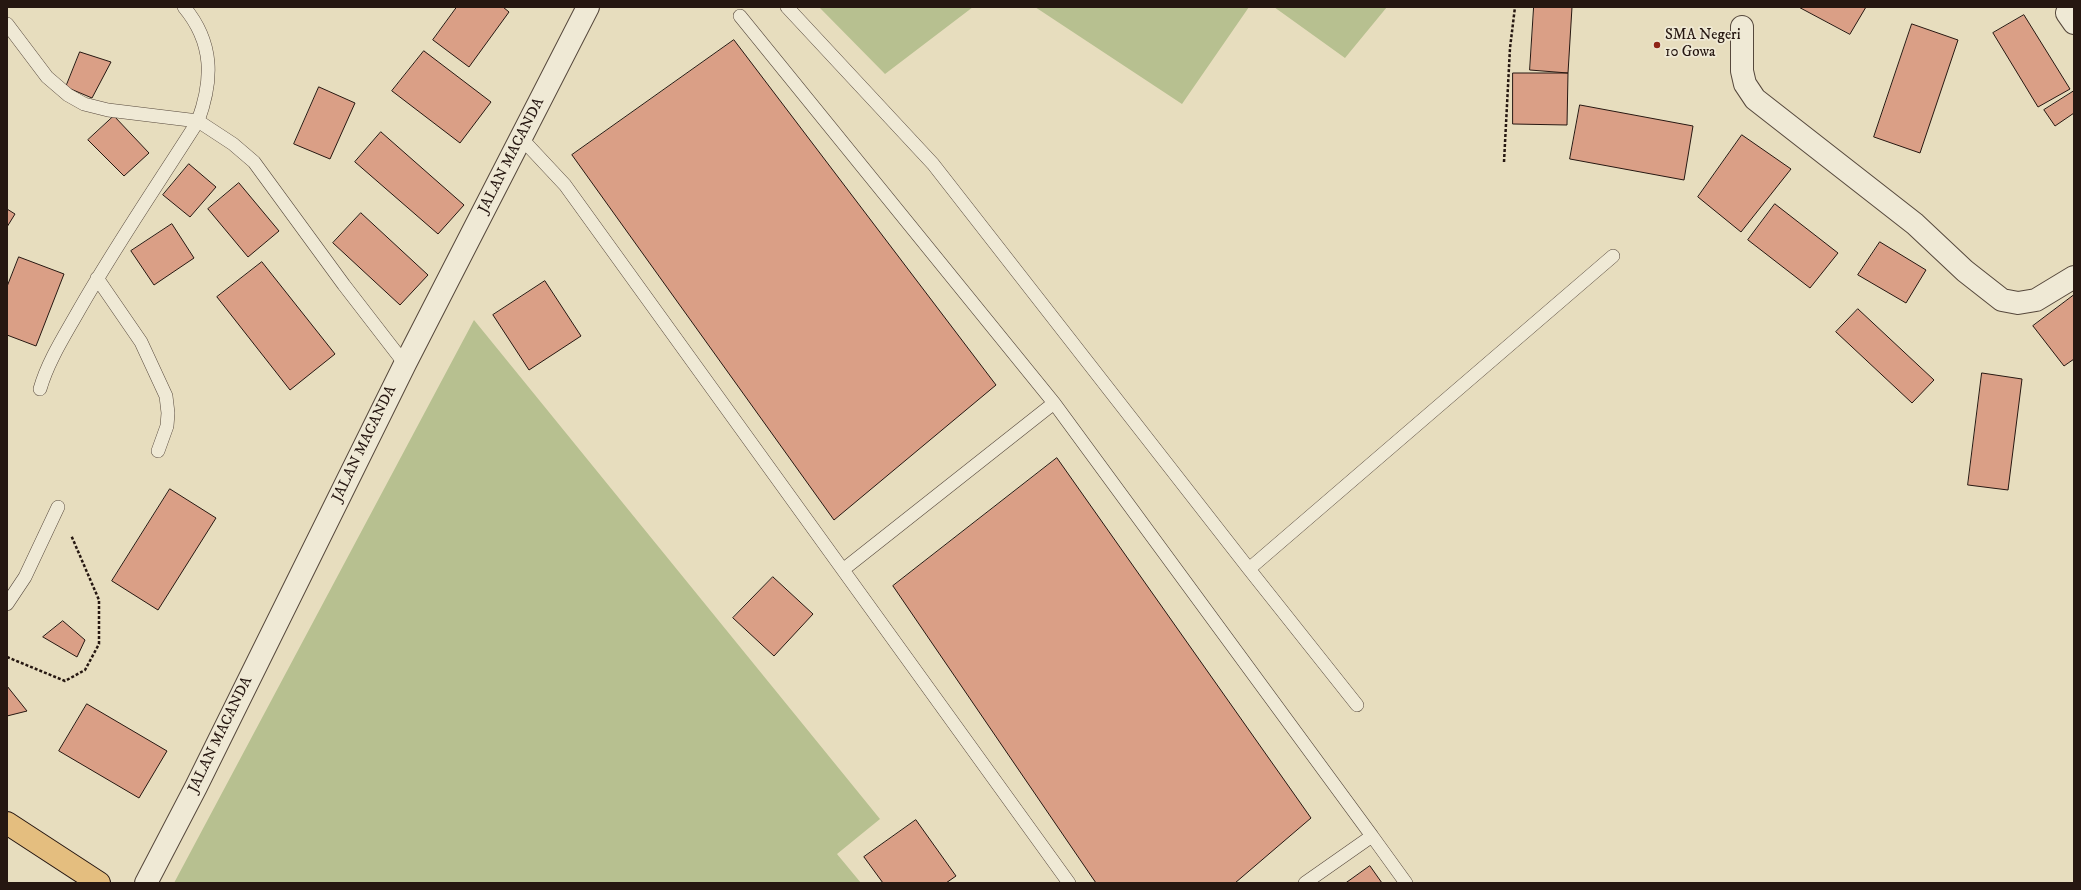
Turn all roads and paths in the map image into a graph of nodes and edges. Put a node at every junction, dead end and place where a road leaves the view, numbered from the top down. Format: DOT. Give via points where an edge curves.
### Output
graph roads {
  1 [pos="184,7"];
  2 [pos="588,7"];
  3 [pos="787,7"];
  4 [pos="1515,7"];
  5 [pos="740,16"];
  6 [pos="7,24"];
  7 [pos="1742,27"];
  8 [pos="198,121"];
  9 [pos="522,138"];
  10 [pos="1504,162"];
  11 [pos="1613,256"];
  12 [pos="2074,277"];
  13 [pos="97,278"];
  14 [pos="405,364"];
  15 [pos="40,389"];
  16 [pos="1054,403"];
  17 [pos="158,451"];
  18 [pos="58,507"];
  19 [pos="844,569"];
  20 [pos="1249,569"];
  21 [pos="7,604"];
  22 [pos="7,657"];
  23 [pos="1357,705"];
  24 [pos="7,823"];
  25 [pos="1372,836"];
  26 [pos="99,883"];
  27 [pos="146,883"];
  28 [pos="1069,883"];
  29 [pos="1305,883"];
  30 [pos="1406,883"];
  1 -- 8 [label="lane" via="192,16 206,47 209,72 207,98"];
  2 -- 9 [label="street, JALAN MACANDA"];
  3 -- 20 [label="lane" via="933,164"];
  4 -- 10 [label="path" via="1510,48"];
  5 -- 16 [label="lane"];
  6 -- 8 [label="lane" via="47,77 68,95 84,104 108,110"];
  7 -- 12 [label="street" via="1742,71 1745,84 1755,99 1915,224 1965,271 2002,300 2018,303 2036,300"];
  8 -- 13 [label="lane"];
  8 -- 14 [label="lane" via="233,144 254,162"];
  9 -- 14 [label="street, JALAN MACANDA"];
  9 -- 19 [label="lane" via="565,185"];
  11 -- 20 [label="lane"];
  13 -- 15 [label="lane" via="57,349"];
  13 -- 17 [label="lane" via="141,342 166,396 167,426"];
  14 -- 27 [label="street, JALAN MACANDA"];
  16 -- 19 [label="lane"];
  16 -- 25 [label="lane"];
  18 -- 21 [label="lane" via="25,577"];
  18 -- 22 [label="path" via="99,600 99,644 85,670 65,681"];
  19 -- 28 [label="lane"];
  20 -- 23 [label="lane"];
  24 -- 26 [label="main road"];
  25 -- 29 [label="lane"];
  25 -- 30 [label="lane"];
}
